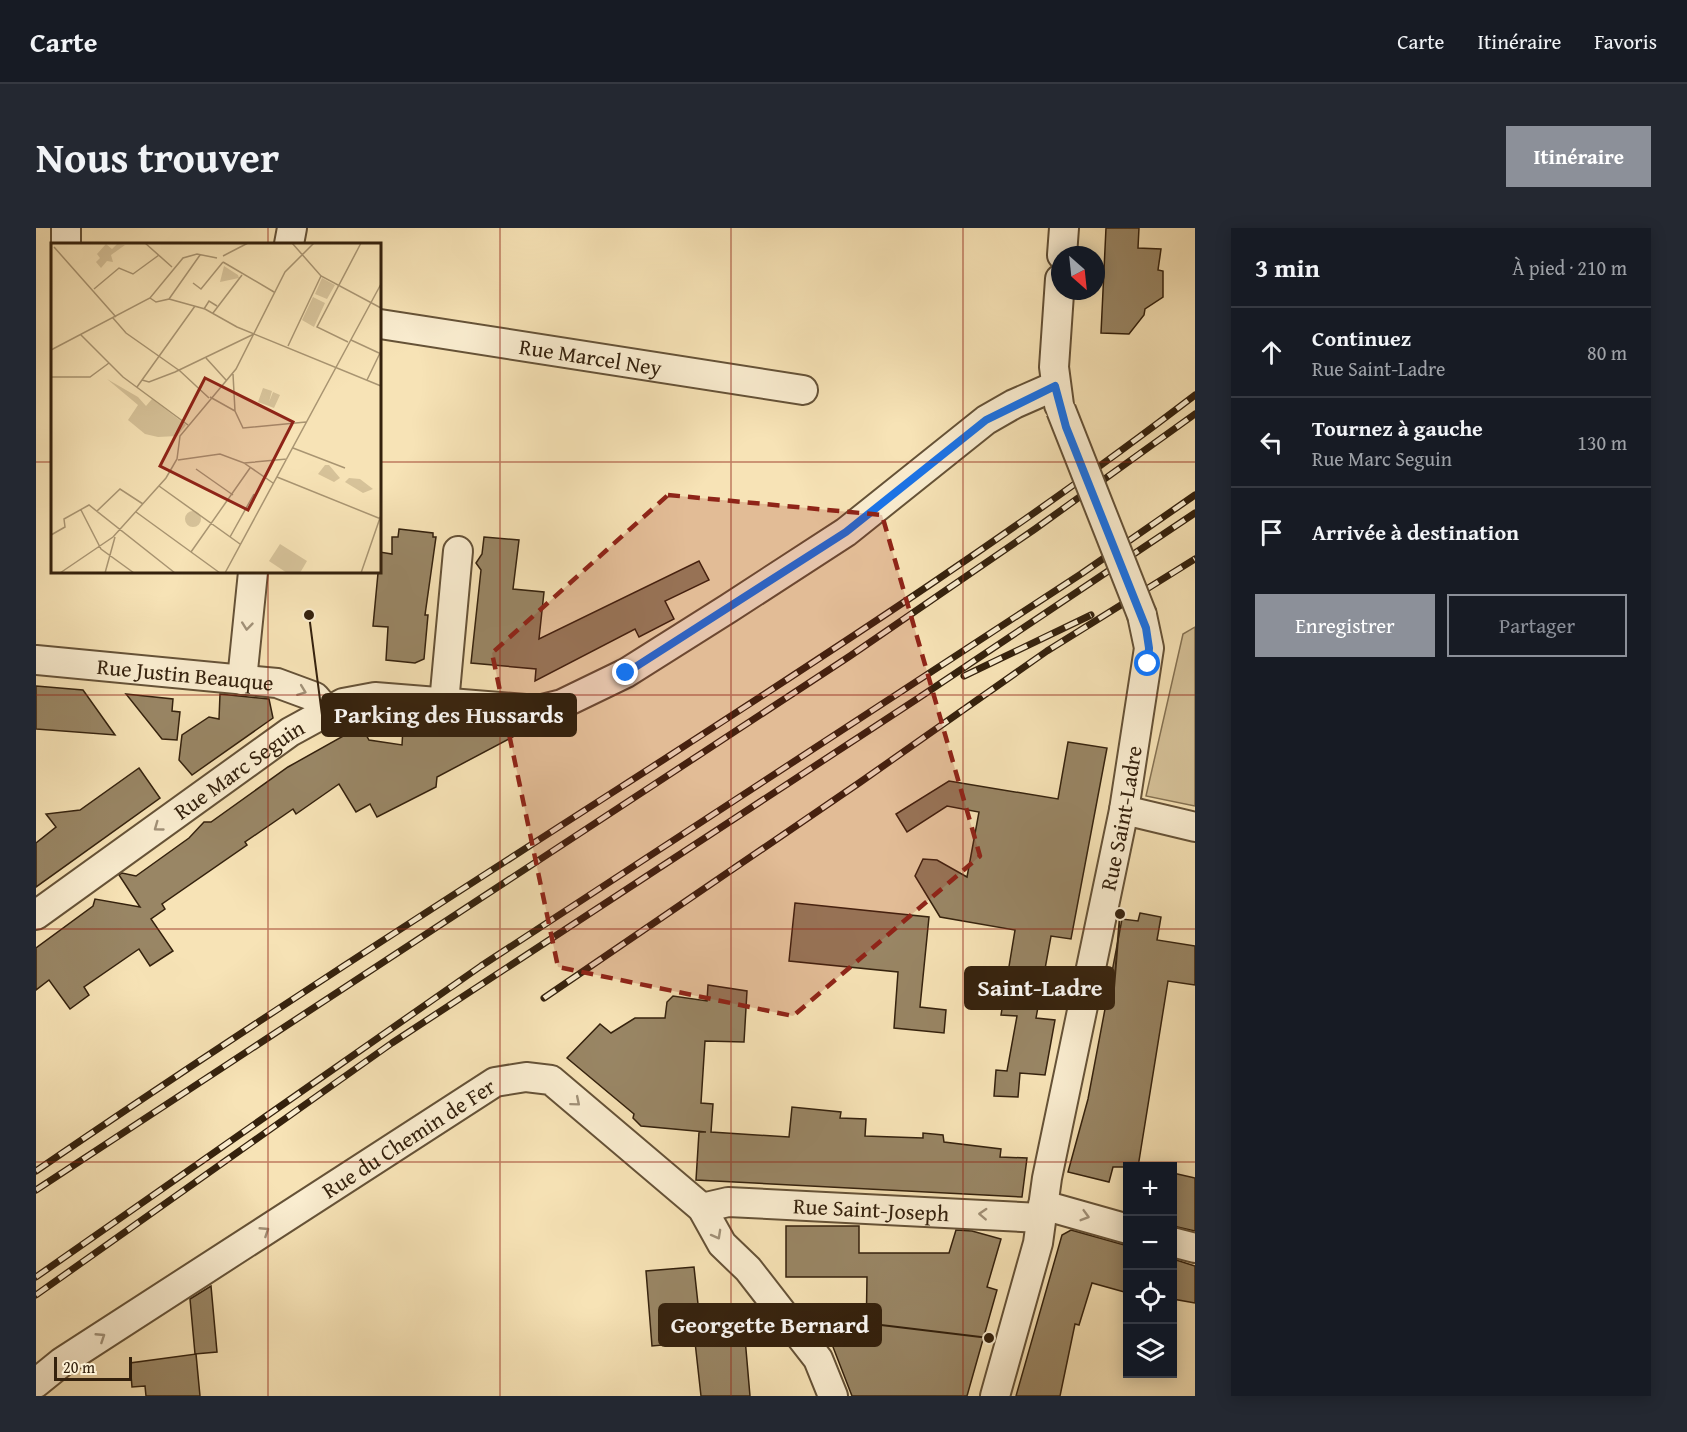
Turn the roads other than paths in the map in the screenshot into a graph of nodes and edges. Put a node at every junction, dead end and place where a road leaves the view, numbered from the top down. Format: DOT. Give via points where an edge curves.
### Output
graph roads {
  1 [pos="292,228"];
  2 [pos="1064,228"];
  3 [pos="289,243"];
  4 [pos="1063,246"];
  5 [pos="1060,300"];
  6 [pos="381,324"];
  7 [pos="803,390"];
  8 [pos="1058,398"];
  9 [pos="458,551"];
  10 [pos="253,573"];
  11 [pos="36,660"];
  12 [pos="242,680"];
  13 [pos="444,703"];
  14 [pos="326,710"];
  15 [pos="1124,810"];
  16 [pos="1195,827"];
  17 [pos="36,915"];
  18 [pos="702,1208"];
  19 [pos="1042,1211"];
  20 [pos="1123,1228"];
  21 [pos="1177,1243"];
  22 [pos="1195,1248"];
  23 [pos="36,1383"];
  24 [pos="832,1396"];
  25 [pos="995,1396"];
  1 -- 3 [label="street"];
  2 -- 4 [label="street"];
  5 -- 8 [label="street, Rue Saint-Ladre"];
  6 -- 7 [label="street, Rue Marcel Ney"];
  8 -- 13 [label="street, Rue Marc Seguin" via="986,420 846,532 626,673 569,701 538,710"];
  8 -- 15 [label="street, Rue Saint-Ladre, bridge" via="1148,637 1148,664"];
  9 -- 13 [label="street"];
  10 -- 12 [label="street, one-way"];
  11 -- 12 [label="street, Rue Justin Beauque"];
  12 -- 14 [label="street, Rue Justin Beauque, one-way" via="302,690"];
  13 -- 14 [label="street, Rue Marc Seguin" via="375,697"];
  14 -- 17 [label="street, Rue Marc Seguin, one-way"];
  15 -- 16 [label="street"];
  15 -- 19 [label="street, Rue Saint-Ladre"];
  19 -- 18 [label="street, Rue Saint-Joseph, one-way" via="728,1202"];
  23 -- 18 [label="street, Rue du Chemin de Fer, one-way" via="495,1082 526,1077 551,1080"];
  18 -- 24 [label="street, Rue du Chemin de Fer, one-way" via="722,1244 748,1269 818,1359"];
  19 -- 20 [label="street, Rue Saint-Joseph, one-way"];
  19 -- 25 [label="street, Rue Saint-Ladre" via="1038,1243"];
  21 -- 22 [label="street"];
}
